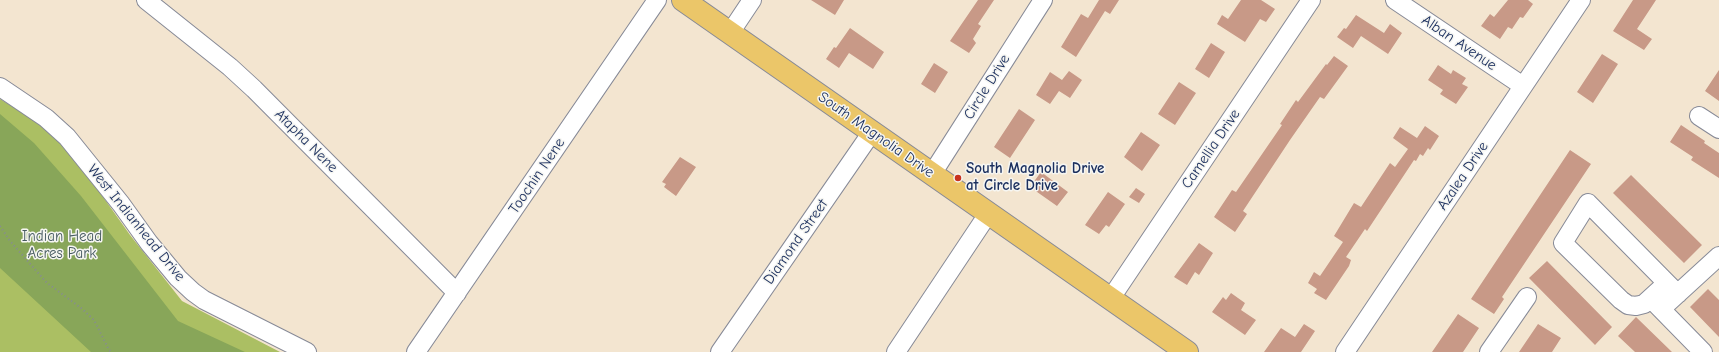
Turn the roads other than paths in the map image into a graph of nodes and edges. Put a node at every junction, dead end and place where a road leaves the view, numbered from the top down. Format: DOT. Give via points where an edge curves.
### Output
graph roads {
  1 [pos="146,0"];
  2 [pos="657,0"];
  3 [pos="683,0"];
  4 [pos="752,0"];
  5 [pos="1043,0"];
  6 [pos="1311,0"];
  7 [pos="1395,0"];
  8 [pos="1581,0"];
  9 [pos="730,33"];
  10 [pos="1523,86"];
  11 [pos="0,87"];
  12 [pos="1699,116"];
  13 [pos="1719,129"];
  14 [pos="872,132"];
  15 [pos="932,174"];
  16 [pos="988,214"];
  17 [pos="1719,256"];
  18 [pos="1672,289"];
  19 [pos="457,293"];
  20 [pos="1527,297"];
  21 [pos="1111,298"];
  22 [pos="1656,304"];
  23 [pos="307,352"];
  24 [pos="416,352"];
  25 [pos="720,352"];
  26 [pos="896,352"];
  27 [pos="1187,352"];
  28 [pos="1345,352"];
  29 [pos="1489,352"];
  30 [pos="1703,352"];
  1 -- 19 [label="street, Atapha Nene" via="254,89"];
  2 -- 19 [label="street, Toochin Nene"];
  3 -- 9 [label="main road, South Magnolia Drive"];
  4 -- 9 [label="street"];
  5 -- 15 [label="street, Circle Drive"];
  6 -- 21 [label="street, Camellia Drive"];
  7 -- 10 [label="street, Alban Avenue"];
  8 -- 10 [label="street, Azalea Drive"];
  9 -- 14 [label="main road, South Magnolia Drive"];
  10 -- 28 [label="street, Azalea Drive"];
  11 -- 23 [label="street, West Indianhead Drive" via="46,118 67,137 149,243 192,292"];
  12 -- 13 [label="street"];
  14 -- 15 [label="main road, South Magnolia Drive"];
  14 -- 25 [label="street, Diamond Street"];
  15 -- 16 [label="main road, South Magnolia Drive"];
  16 -- 21 [label="main road, South Magnolia Drive"];
  16 -- 26 [label="street"];
  17 -- 18 [label="street"];
  18 -- 22 [label="street"];
  18 -- 22 [label="street" via="1588,203 1563,243 1628,305"];
  19 -- 24 [label="street, Toochin Nene"];
  20 -- 29 [label="street"];
  21 -- 27 [label="main road, South Magnolia Drive"];
  22 -- 30 [label="street"];
}
